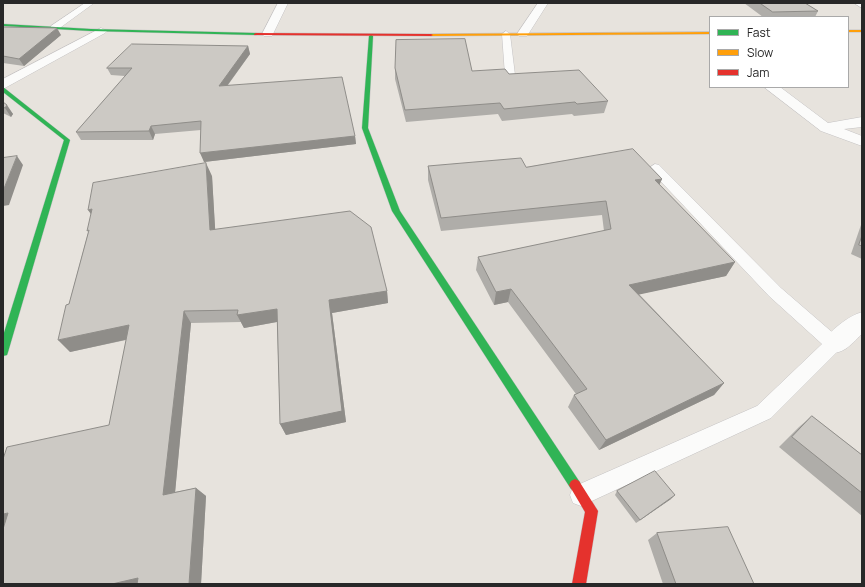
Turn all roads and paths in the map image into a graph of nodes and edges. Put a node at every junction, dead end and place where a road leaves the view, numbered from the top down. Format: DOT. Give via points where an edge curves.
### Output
graph roads {
  1 [pos="90,3"];
  2 [pos="283,3"];
  3 [pos="543,3"];
  4 [pos="859,3"];
  5 [pos="862,5"];
  6 [pos="3,25"];
  7 [pos="54,28"];
  8 [pos="101,31"];
  9 [pos="849,31"];
  10 [pos="862,31"];
  11 [pos="268,34"];
  12 [pos="506,34"];
  13 [pos="523,34"];
  14 [pos="708,34"];
  15 [pos="370,36"];
  16 [pos="510,74"];
  17 [pos="3,85"];
  18 [pos="3,88"];
  19 [pos="772,88"];
  20 [pos="862,122"];
  21 [pos="826,128"];
  22 [pos="862,141"];
  23 [pos="655,168"];
  24 [pos="862,320"];
  25 [pos="834,344"];
  26 [pos="3,352"];
  27 [pos="581,494"];
  28 [pos="579,584"];
  1 -- 7 [label="lane"];
  2 -- 11 [label="street"];
  3 -- 13 [label="street"];
  4 -- 5 [label="street"];
  6 -- 7 [label="street"];
  7 -- 8 [label="street"];
  8 -- 11 [label="street"];
  8 -- 17 [label="street"];
  9 -- 10 [label="street"];
  11 -- 15 [label="street"];
  12 -- 13 [label="street"];
  12 -- 15 [label="street"];
  12 -- 16 [label="lane"];
  13 -- 14 [label="street"];
  15 -- 27 [label="street" via="365,128 396,211"];
  18 -- 26 [label="street" via="67,140"];
  19 -- 21 [label="street"];
  20 -- 21 [label="street"];
  21 -- 22 [label="street"];
  23 -- 25 [label="lane" via="775,292"];
  24 -- 25 [label="street"];
  25 -- 27 [label="lane" via="764,412"];
  27 -- 28 [label="street" via="592,511"];
}
